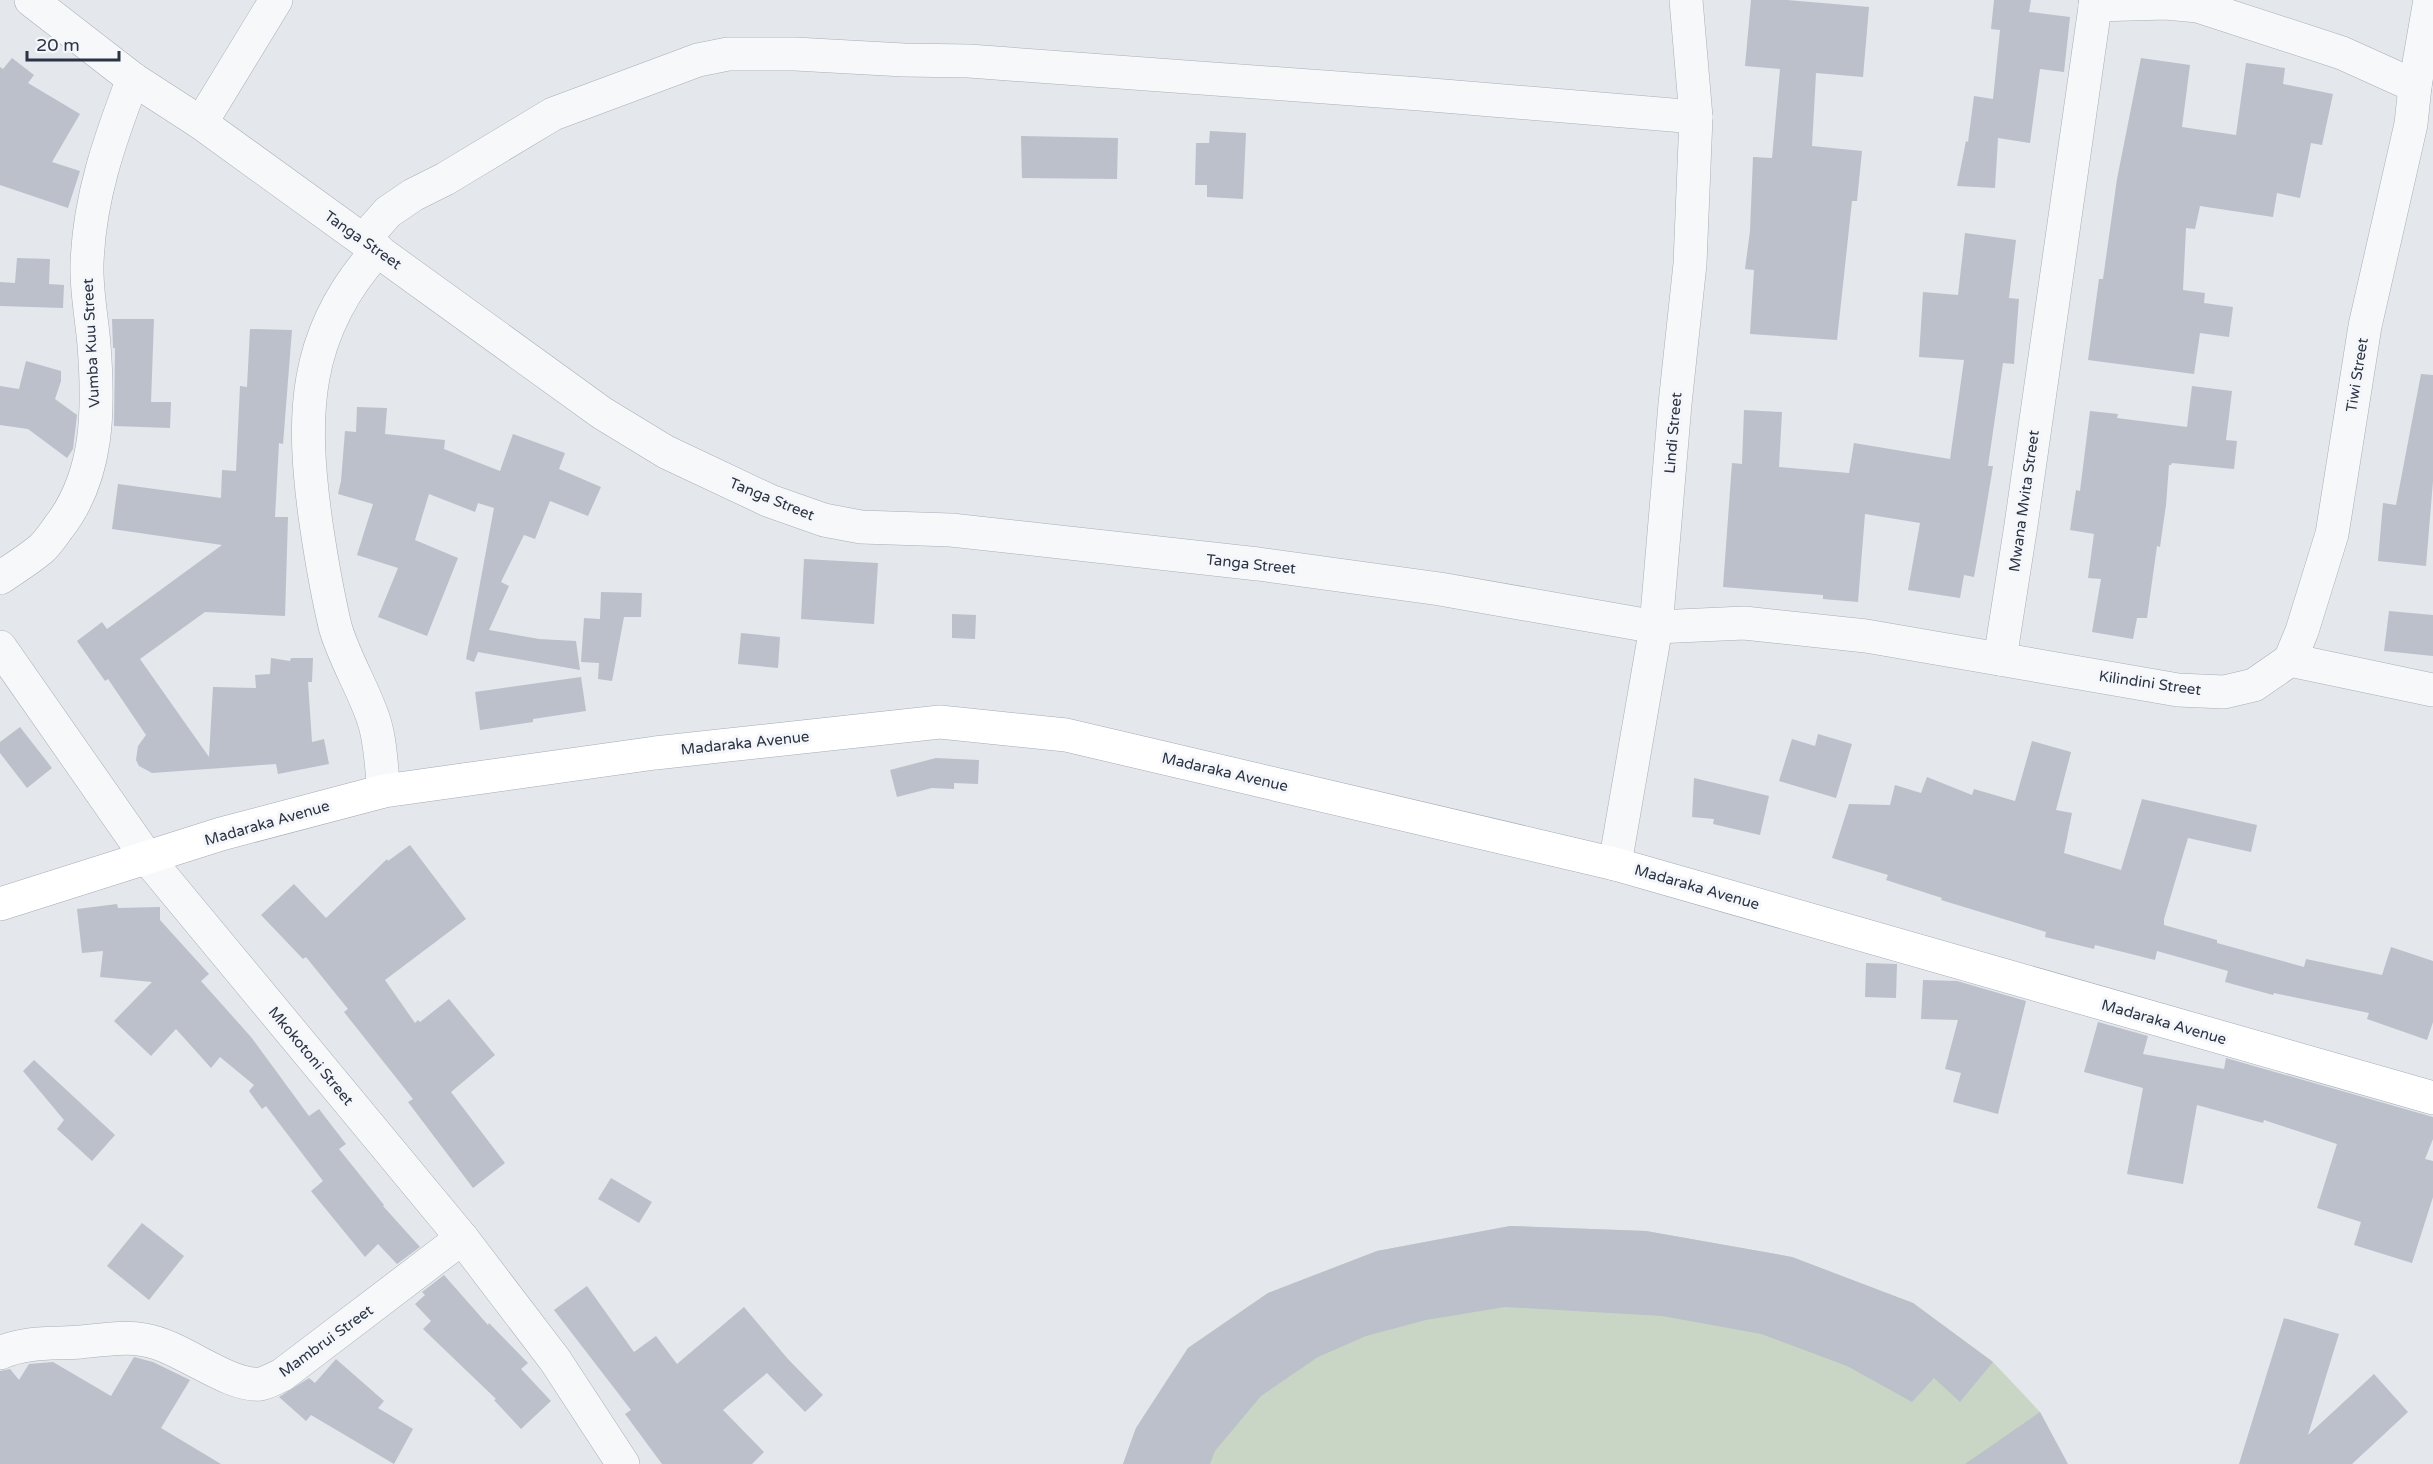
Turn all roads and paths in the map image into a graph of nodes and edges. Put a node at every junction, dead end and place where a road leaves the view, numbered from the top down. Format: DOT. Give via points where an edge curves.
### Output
graph roads {
  1 [pos="31,0"];
  2 [pos="276,0"];
  3 [pos="1686,0"];
  4 [pos="2430,0"];
  5 [pos="2095,2"];
  6 [pos="133,79"];
  7 [pos="2415,86"];
  8 [pos="1696,117"];
  9 [pos="201,123"];
  10 [pos="2422,124"];
  11 [pos="371,245"];
  12 [pos="0,579"];
  13 [pos="1656,627"];
  14 [pos="0,647"];
  15 [pos="2000,659"];
  16 [pos="2290,660"];
  17 [pos="2433,690"];
  18 [pos="384,790"];
  19 [pos="148,859"];
  20 [pos="1615,864"];
  21 [pos="0,904"];
  22 [pos="2433,1098"];
  23 [pos="462,1238"];
  24 [pos="0,1353"];
  25 [pos="623,1464"];
  1 -- 6 [label="street, Tanga Street"];
  2 -- 9 [label="street"];
  3 -- 8 [label="street, Lindi Street"];
  4 -- 7 [label="street, Tiwi Street"];
  5 -- 7 [label="street" via="2198,6 2342,53"];
  5 -- 15 [label="street, Mwana Mvita Street"];
  6 -- 9 [label="street, Tanga Street"];
  6 -- 12 [label="street, Vumba Kuu Street" via="106,152 93,210 87,265 94,349 93,452 73,509 42,548"];
  7 -- 10 [label="street, Tiwi Street"];
  8 -- 11 [label="street" via="969,61 728,54 698,60 553,114 388,212"];
  8 -- 13 [label="street, Lindi Street" via="1690,264"];
  9 -- 11 [label="street, Tanga Street"];
  10 -- 16 [label="street, Tiwi Street" via="2365,326 2332,534"];
  11 -- 13 [label="street, Tanga Street" via="602,413 666,452 770,501 824,520 861,527 951,530 1258,564 1452,591"];
  11 -- 18 [label="street" via="333,312 320,344 307,423 311,490 336,628 375,722"];
  13 -- 15 [label="street" via="1744,623 1866,636"];
  13 -- 20 [label="street, Lindi Street"];
  14 -- 19 [label="street, Mkokotoni Street"];
  15 -- 16 [label="street, Kilindini Street" via="2178,690 2224,692 2254,685"];
  16 -- 17 [label="street"];
  18 -- 19 [label="main road, Madaraka Avenue" via="221,834"];
  18 -- 20 [label="main road, Madaraka Avenue" via="655,753 940,722 1066,735"];
  19 -- 21 [label="main road, Madaraka Avenue"];
  19 -- 23 [label="street, Mkokotoni Street"];
  20 -- 22 [label="main road, Madaraka Avenue"];
  23 -- 24 [label="street, Mambrui Street" via="282,1375 261,1384 242,1382 180,1351 146,1340 34,1344"];
  23 -- 25 [label="street, Mkokotoni Street" via="555,1360"];
}
